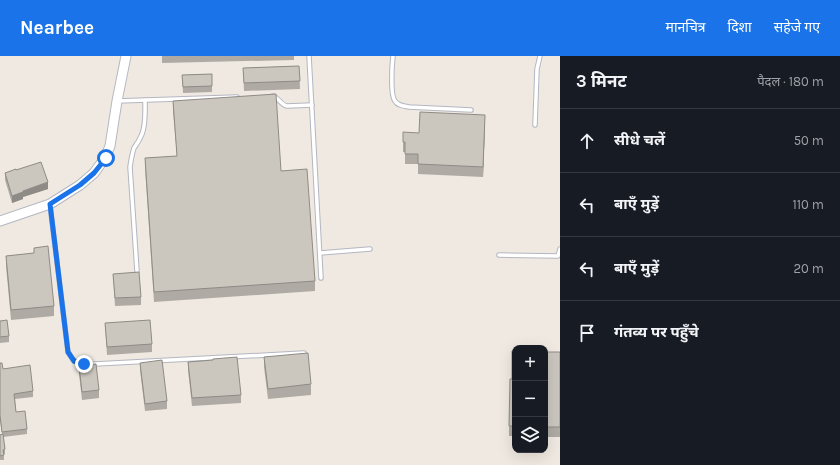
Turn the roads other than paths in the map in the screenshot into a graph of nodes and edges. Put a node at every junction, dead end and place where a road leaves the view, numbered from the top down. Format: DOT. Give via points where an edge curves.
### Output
graph roads {
  1 [pos="126,56"];
  2 [pos="309,56"];
  3 [pos="393,56"];
  4 [pos="540,56"];
  5 [pos="270,96"];
  6 [pos="239,97"];
  7 [pos="117,100"];
  8 [pos="145,100"];
  9 [pos="312,105"];
  10 [pos="472,110"];
  11 [pos="535,126"];
  12 [pos="50,204"];
  13 [pos="0,221"];
  14 [pos="370,249"];
  15 [pos="560,249"];
  16 [pos="320,253"];
  17 [pos="499,255"];
  18 [pos="137,271"];
  19 [pos="321,278"];
  20 [pos="304,353"];
  1 -- 7 [label="street"];
  2 -- 9 [label="lane"];
  3 -- 10 [label="lane" via="392,93 398,104 409,107"];
  4 -- 11 [label="lane" via="537,69"];
  5 -- 9 [label="lane" via="287,106"];
  6 -- 8 [label="lane"];
  7 -- 8 [label="lane"];
  7 -- 12 [label="street" via="106,158 80,185"];
  8 -- 18 [label="lane" via="144,129 131,158 130,167"];
  9 -- 16 [label="lane"];
  12 -- 13 [label="street"];
  12 -- 20 [label="lane" via="68,352 74,361 95,364"];
  14 -- 16 [label="lane"];
  15 -- 17 [label="lane" via="558,256"];
  16 -- 19 [label="lane"];
}
